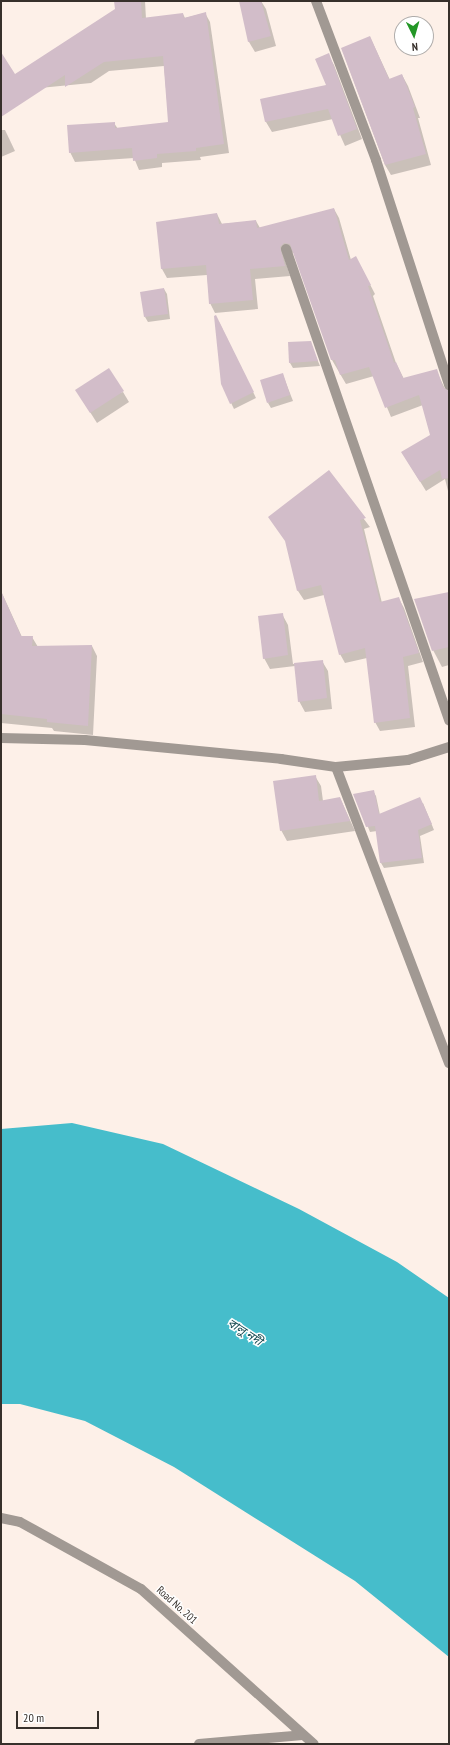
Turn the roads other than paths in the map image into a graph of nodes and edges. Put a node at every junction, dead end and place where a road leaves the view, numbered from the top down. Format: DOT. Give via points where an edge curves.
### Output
graph roads {
  1 [pos="316,1"];
  2 [pos="286,249"];
  3 [pos="449,385"];
  4 [pos="449,721"];
  5 [pos="1,738"];
  6 [pos="449,747"];
  7 [pos="336,767"];
  8 [pos="449,1063"];
  9 [pos="1,1518"];
  10 [pos="303,1735"];
  11 [pos="200,1744"];
  12 [pos="314,1744"];
  1 -- 3 [label="street" via="376,160"];
  2 -- 4 [label="street"];
  5 -- 7 [label="street" via="85,740 282,759"];
  6 -- 7 [label="street" via="408,760"];
  7 -- 8 [label="street"];
  9 -- 10 [label="street, Road No. 201" via="20,1522 141,1588"];
  10 -- 11 [label="street"];
  10 -- 12 [label="street, Road No. 201"];
}
